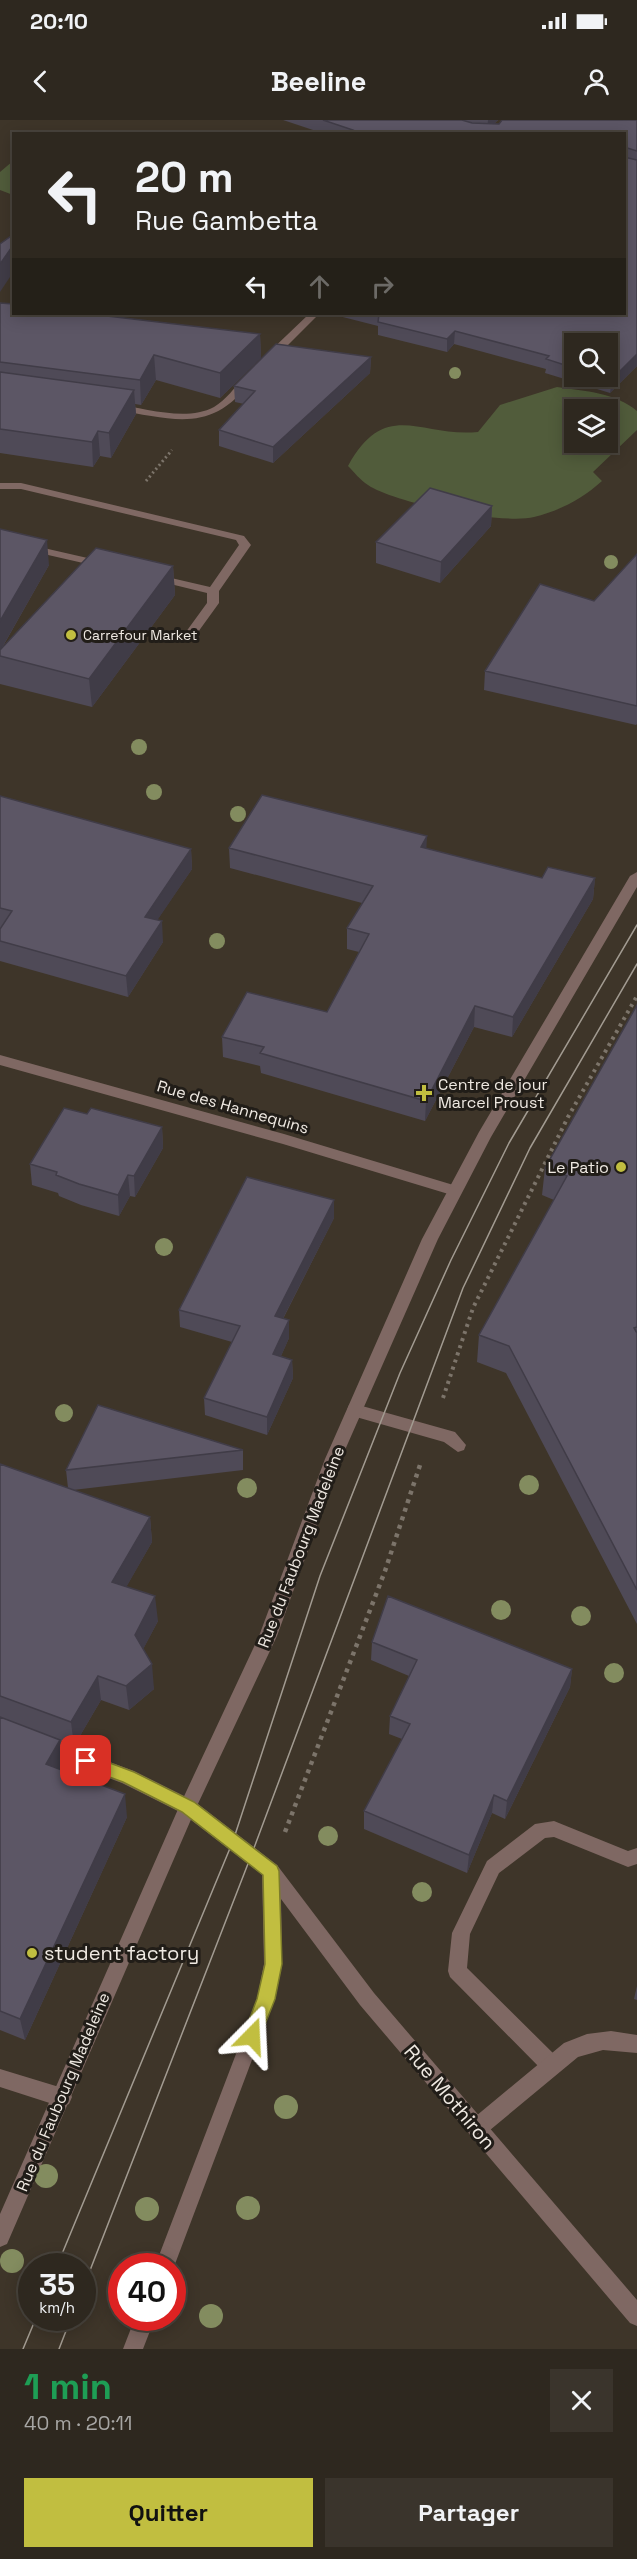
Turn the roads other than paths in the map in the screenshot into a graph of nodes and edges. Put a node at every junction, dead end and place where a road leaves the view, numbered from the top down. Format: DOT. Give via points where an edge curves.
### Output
graph roads {
  1 [pos="313,315"];
  2 [pos="101,405"];
  3 [pos="0,486"];
  4 [pos="0,541"];
  5 [pos="114,567"];
  6 [pos="147,575"];
  7 [pos="213,591"];
  8 [pos="189,636"];
  9 [pos="637,876"];
  10 [pos="0,1060"];
  11 [pos="455,1191"];
  12 [pos="355,1410"];
  13 [pos="458,1445"];
  14 [pos="32,1741"];
  15 [pos="188,1807"];
  16 [pos="637,1856"];
  17 [pos="271,1871"];
  18 [pos="637,2044"];
  19 [pos="551,2065"];
  20 [pos="0,2078"];
  21 [pos="62,2097"];
  22 [pos="477,2128"];
  23 [pos="0,2237"];
  24 [pos="170,2253"];
  25 [pos="637,2316"];
  26 [pos="140,2331"];
  27 [pos="133,2349"];
  1 -- 2 [label="street" via="219,408 200,415 179,415"];
  3 -- 7 [label="street" via="21,486 240,538 245,545"];
  4 -- 5 [label="street"];
  6 -- 7 [label="street"];
  7 -- 8 [label="street" via="213,603"];
  9 -- 11 [label="street, Rue du Faubourg Madeleine"];
  10 -- 11 [label="street, Rue des Hannequins"];
  11 -- 12 [label="street, Rue du Faubourg Madeleine"];
  12 -- 13 [label="street" via="449,1437"];
  12 -- 15 [label="street, Rue du Faubourg Madeleine" via="268,1636"];
  14 -- 15 [label="street, Rue Mothiron" via="128,1777"];
  15 -- 17 [label="street, Rue Mothiron"];
  15 -- 21 [label="street, Rue du Faubourg Madeleine"];
  16 -- 19 [label="street" via="628,1859 554,1829 542,1830 494,1867 461,1933 457,1971"];
  17 -- 22 [label="street, Rue Mothiron" via="367,1999"];
  17 -- 24 [label="street" via="273,1964 266,1999"];
  18 -- 19 [label="street" via="624,2040 588,2041"];
  19 -- 22 [label="street"];
  20 -- 21 [label="street"];
  21 -- 23 [label="street, Rue du Faubourg Madeleine"];
  22 -- 25 [label="street, Rue Mothiron"];
  26 -- 27 [label="street"];
}
